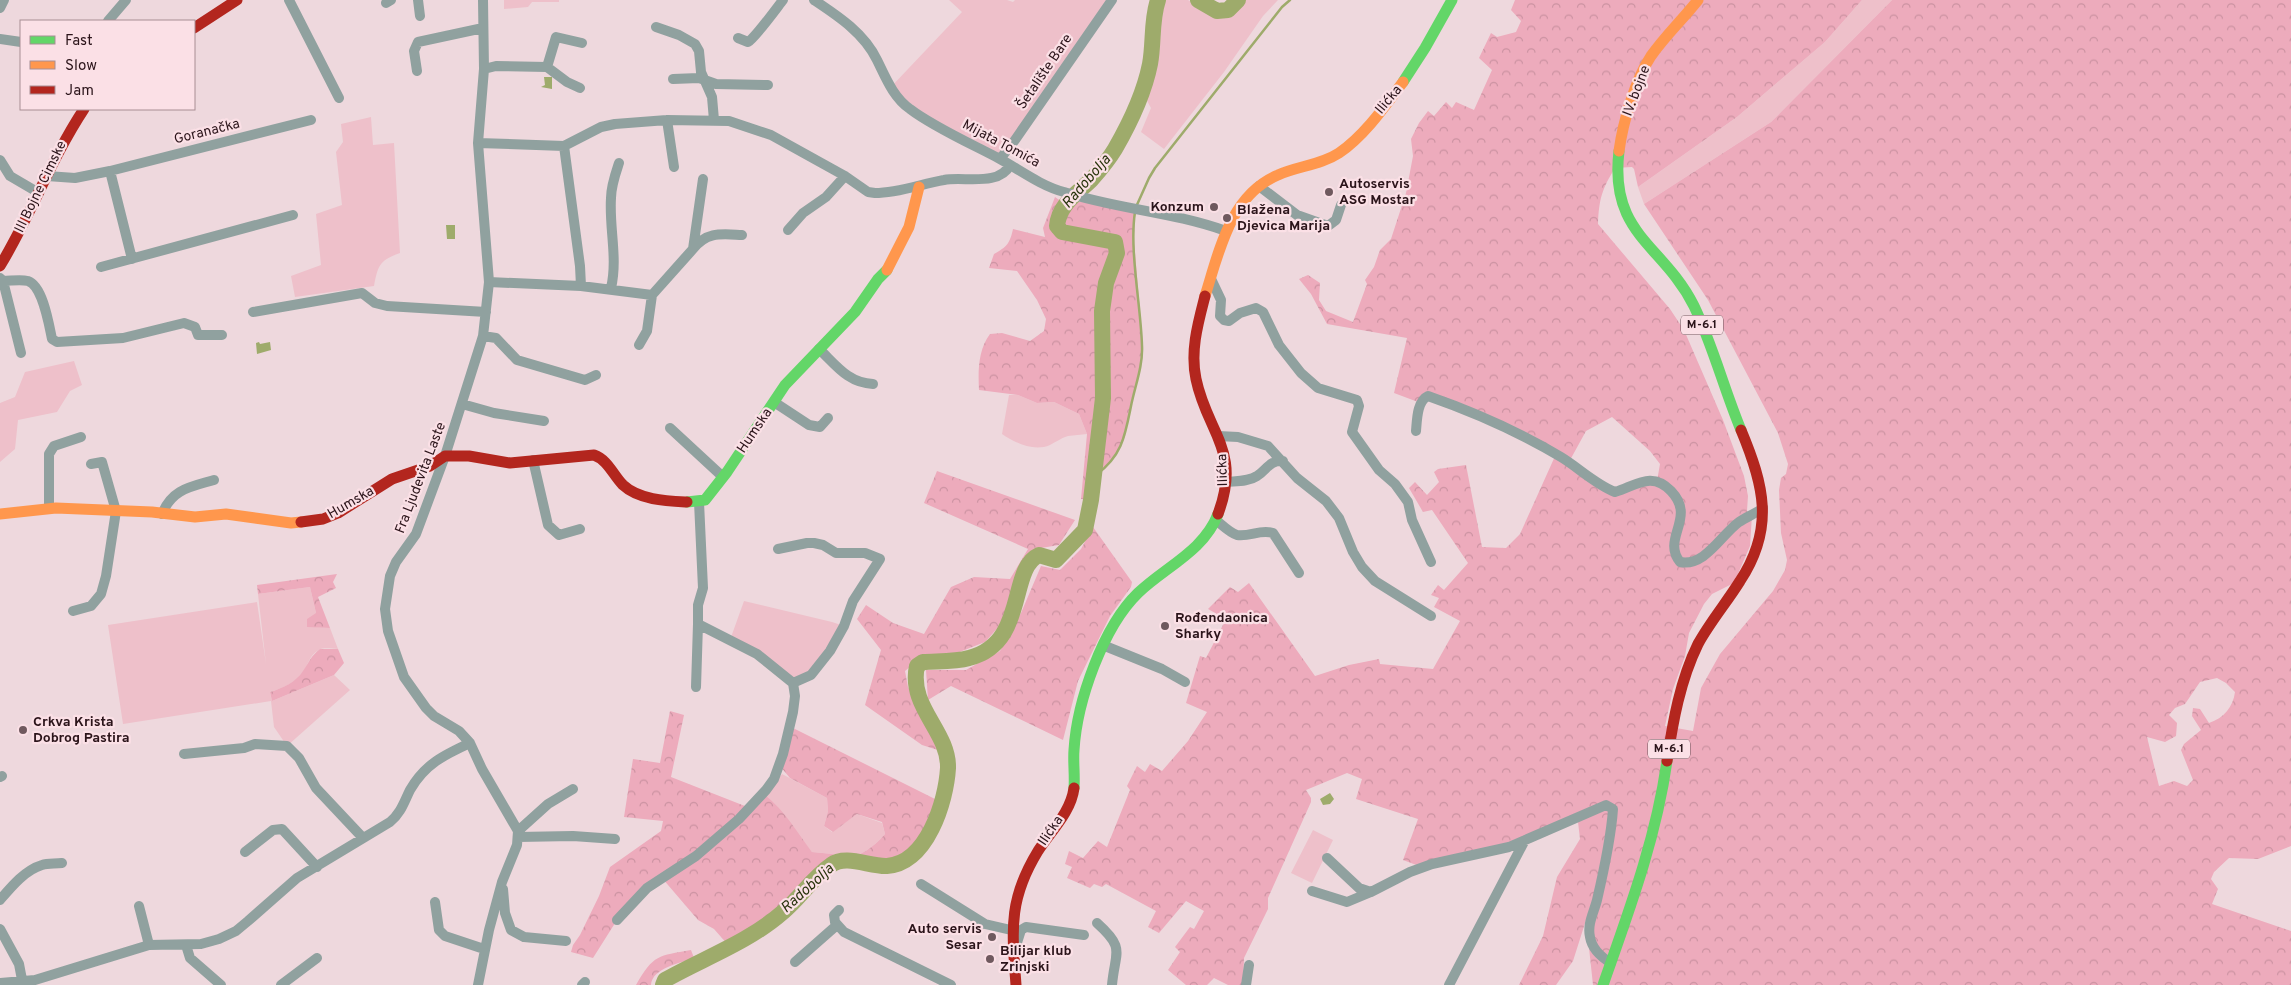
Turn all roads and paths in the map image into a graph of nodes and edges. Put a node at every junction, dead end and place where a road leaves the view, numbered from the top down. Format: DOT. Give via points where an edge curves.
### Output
graph roads {
  1 [pos="4,0"];
  2 [pos="126,0"];
  3 [pos="237,0"];
  4 [pos="289,0"];
  5 [pos="418,0"];
  6 [pos="483,0"];
  7 [pos="783,0"];
  8 [pos="814,0"];
  9 [pos="1112,0"];
  10 [pos="1452,0"];
  11 [pos="1698,0"];
  12 [pos="0,8"];
  13 [pos="420,16"];
  14 [pos="109,20"];
  15 [pos="195,27"];
  16 [pos="656,27"];
  17 [pos="483,28"];
  18 [pos="738,38"];
  19 [pos="0,39"];
  20 [pos="20,42"];
  21 [pos="582,43"];
  22 [pos="546,67"];
  23 [pos="484,68"];
  24 [pos="417,71"];
  25 [pos="673,79"];
  26 [pos="706,81"];
  27 [pos="768,85"];
  28 [pos="580,88"];
  29 [pos="340,98"];
  30 [pos="83,110"];
  31 [pos="311,120"];
  32 [pos="667,120"];
  33 [pos="714,120"];
  34 [pos="478,143"];
  35 [pos="564,146"];
  36 [pos="1000,159"];
  37 [pos="0,160"];
  38 [pos="618,163"];
  39 [pos="1010,165"];
  40 [pos="674,167"];
  41 [pos="110,171"];
  42 [pos="47,176"];
  43 [pos="845,176"];
  44 [pos="704,180"];
  45 [pos="1259,186"];
  46 [pos="919,187"];
  47 [pos="39,193"];
  48 [pos="1341,205"];
  49 [pos="294,215"];
  50 [pos="788,230"];
  51 [pos="1226,231"];
  52 [pos="742,235"];
  53 [pos="692,249"];
  54 [pos="132,259"];
  55 [pos="0,266"];
  56 [pos="101,267"];
  57 [pos="1211,279"];
  58 [pos="2,280"];
  59 [pos="488,282"];
  60 [pos="581,286"];
  61 [pos="611,288"];
  62 [pos="652,295"];
  63 [pos="253,312"];
  64 [pos="486,312"];
  65 [pos="222,335"];
  66 [pos="483,336"];
  67 [pos="638,346"];
  68 [pos="819,349"];
  69 [pos="21,354"];
  70 [pos="596,375"];
  71 [pos="873,384"];
  72 [pos="774,402"];
  73 [pos="462,404"];
  74 [pos="828,418"];
  75 [pos="544,421"];
  76 [pos="670,428"];
  77 [pos="1416,431"];
  78 [pos="1218,436"];
  79 [pos="81,437"];
  80 [pos="445,456"];
  81 [pos="533,460"];
  82 [pos="1283,461"];
  83 [pos="91,464"];
  84 [pos="723,477"];
  85 [pos="214,480"];
  86 [pos="1226,482"];
  87 [pos="699,502"];
  88 [pos="49,508"];
  89 [pos="1763,508"];
  90 [pos="116,511"];
  91 [pos="0,514"];
  92 [pos="162,514"];
  93 [pos="1217,521"];
  94 [pos="580,529"];
  95 [pos="778,550"];
  96 [pos="1430,562"];
  97 [pos="1299,573"];
  98 [pos="73,611"];
  99 [pos="1431,616"];
  100 [pos="698,624"];
  101 [pos="1105,646"];
  102 [pos="1185,682"];
  103 [pos="792,683"];
  104 [pos="696,687"];
  105 [pos="470,743"];
  106 [pos="184,754"];
  107 [pos="573,789"];
  108 [pos="518,834"];
  109 [pos="363,838"];
  110 [pos="615,839"];
  111 [pos="1525,840"];
  112 [pos="245,852"];
  113 [pos="1327,858"];
  114 [pos="62,863"];
  115 [pos="317,868"];
  116 [pos="502,882"];
  117 [pos="921,884"];
  118 [pos="1312,890"];
  119 [pos="1371,892"];
  120 [pos="1,896"];
  121 [pos="435,902"];
  122 [pos="139,906"];
  123 [pos="838,910"];
  124 [pos="616,920"];
  125 [pos="1097,923"];
  126 [pos="837,925"];
  127 [pos="0,929"];
  128 [pos="1012,930"];
  129 [pos="1084,934"];
  130 [pos="566,941"];
  131 [pos="149,945"];
  132 [pos="186,945"];
  133 [pos="484,949"];
  134 [pos="1014,952"];
  135 [pos="317,958"];
  136 [pos="795,962"];
  137 [pos="1611,963"];
  138 [pos="1249,965"];
  139 [pos="0,983"];
  140 [pos="23,983"];
  141 [pos="480,984"];
  142 [pos="220,985"];
  143 [pos="281,985"];
  144 [pos="951,985"];
  145 [pos="1016,985"];
  146 [pos="1112,985"];
  147 [pos="1246,985"];
  148 [pos="1449,985"];
  149 [pos="1604,985"];
  1 -- 12 [label="street"];
  2 -- 14 [label="street"];
  3 -- 15 [label="street"];
  4 -- 29 [label="street"];
  5 -- 13 [label="street"];
  6 -- 17 [label="street, Fra Ljudevita Laste"];
  7 -- 18 [label="street" via="753,39 748,42"];
  8 -- 36 [label="street, Mijata Tomića" via="862,37 877,59 890,88 909,109"];
  9 -- 36 [label="street, Šetalište Bare"];
  10 -- 45 [label="street, Ilićka" via="1406,79 1352,143 1334,156 1272,177"];
  11 -- 89 [label="street, IV. bojne / M-6.1" via="1650,58 1641,74 1620,139 1617,173 1624,207 1640,239 1686,291 1708,338 1752,460"];
  16 -- 26 [label="street" via="695,44"];
  17 -- 23 [label="street, Fra Ljudevita Laste"];
  17 -- 24 [label="street" via="418,42 414,52"];
  19 -- 20 [label="street"];
  21 -- 22 [label="street" via="556,37"];
  22 -- 23 [label="street"];
  22 -- 28 [label="street"];
  23 -- 34 [label="street, Fra Ljudevita Laste"];
  25 -- 26 [label="street" via="699,78"];
  26 -- 27 [label="street"];
  26 -- 33 [label="street" via="712,97"];
  30 -- 42 [label="street, III Bojne Cimske" via="65,138"];
  31 -- 41 [label="street, Goranačka"];
  32 -- 33 [label="street"];
  32 -- 35 [label="street" via="601,127"];
  32 -- 40 [label="street"];
  33 -- 43 [label="street" via="771,135"];
  34 -- 35 [label="street"];
  34 -- 59 [label="street, Fra Ljudevita Laste"];
  35 -- 60 [label="street"];
  36 -- 39 [label="street, Mijata Tomića"];
  37 -- 47 [label="street" via="10,176"];
  38 -- 61 [label="street" via="610,198 614,259"];
  39 -- 46 [label="street" via="1007,171 976,181 951,179"];
  39 -- 51 [label="street, Mijata Tomića" via="1061,192 1181,217"];
  41 -- 42 [label="street, Goranačka" via="75,178"];
  41 -- 54 [label="street"];
  42 -- 47 [label="street, III Bojne Cimske"];
  43 -- 46 [label="street" via="868,192"];
  43 -- 50 [label="street"];
  44 -- 53 [label="street"];
  45 -- 48 [label="street" via="1296,215 1328,226 1336,220"];
  45 -- 51 [label="street, Ilićka"];
  46 -- 68 [label="street, Humska" via="909,227 890,267 855,312"];
  47 -- 55 [label="street, III Bojne Cimske"];
  49 -- 54 [label="street"];
  51 -- 57 [label="street, Ilićka"];
  52 -- 53 [label="street" via="715,233"];
  53 -- 62 [label="street"];
  54 -- 56 [label="street"];
  57 -- 78 [label="street, Ilićka" via="1195,346 1195,374 1200,395"];
  57 -- 96 [label="street" via="1221,300 1220,316 1224,320 1229,321 1256,308 1264,312 1279,345 1301,373 1318,388 1357,400 1359,406 1352,432 1379,470 1396,484 1408,502"];
  58 -- 65 [label="street" via="34,284 52,339 57,342 123,338 184,323 195,327 198,334"];
  58 -- 69 [label="street"];
  59 -- 60 [label="street"];
  59 -- 64 [label="street, Fra Ljudevita Laste"];
  60 -- 61 [label="street"];
  61 -- 62 [label="street"];
  62 -- 67 [label="street" via="647,331"];
  63 -- 64 [label="street" via="362,293 375,303 387,306"];
  64 -- 66 [label="street, Fra Ljudevita Laste"];
  66 -- 70 [label="street" via="496,338 517,360 585,380"];
  66 -- 73 [label="street, Fra Ljudevita Laste"];
  68 -- 71 [label="street" via="849,377 860,383"];
  68 -- 72 [label="street, Humska" via="785,385"];
  72 -- 74 [label="street, Humska" via="809,425 820,427"];
  72 -- 84 [label="street, Humska"];
  73 -- 75 [label="street"];
  73 -- 80 [label="street, Fra Ljudevita Laste"];
  76 -- 84 [label="street"];
  77 -- 89 [label="street" via="1420,404 1428,396 1530,439 1615,492 1649,480 1662,483 1682,507 1673,546 1674,555 1680,562 1688,564 1725,538 1738,523"];
  78 -- 82 [label="street" via="1238,437 1268,446"];
  78 -- 86 [label="street, Ilićka" via="1225,457"];
  79 -- 88 [label="street" via="54,446 49,454"];
  80 -- 81 [label="street" via="469,456 510,463"];
  80 -- 92 [label="street, Humska" via="430,466 392,480 323,519 287,523 226,514 195,517"];
  80 -- 105 [label="street, Fra Ljudevita Laste" via="416,534 390,576 386,621 404,677 426,708 459,731"];
  81 -- 87 [label="street" via="594,455 602,458 624,486 634,491 670,501"];
  81 -- 94 [label="street" via="552,530 559,535"];
  82 -- 86 [label="street" via="1270,463 1258,476 1249,480"];
  82 -- 99 [label="street" via="1297,478 1326,501 1339,518 1353,552 1375,581"];
  83 -- 90 [label="street" via="102,462"];
  84 -- 87 [label="street, Humska" via="705,500"];
  85 -- 92 [label="street" via="179,491 166,504"];
  86 -- 93 [label="street, Ilićka"];
  87 -- 100 [label="street" via="703,580"];
  88 -- 90 [label="street, Humska"];
  88 -- 91 [label="street, Humska"];
  89 -- 137 [label="street, M-6.1" via="1753,562 1705,632 1681,689 1646,857"];
  90 -- 92 [label="street, Humska"];
  90 -- 98 [label="street" via="101,594 91,606"];
  93 -- 97 [label="street" via="1236,534 1264,530 1273,533"];
  93 -- 101 [label="street, Ilićka" via="1202,542 1138,590"];
  95 -- 103 [label="street" via="814,543 836,553 865,553 880,559 853,601 830,650 811,675"];
  100 -- 103 [label="street" via="748,648"];
  100 -- 104 [label="street"];
  101 -- 102 [label="street"];
  101 -- 128 [label="street, Ilićka" via="1083,702 1076,731 1074,794 1020,884 1015,898"];
  103 -- 124 [label="street" via="795,696 793,712 783,754 774,779 766,790 696,856 647,888"];
  105 -- 108 [label="street, Fra Ljudevita Laste"];
  105 -- 109 [label="street" via="443,755 425,768 400,811 390,822"];
  106 -- 109 [label="street" via="255,744 287,746 299,758 316,788"];
  107 -- 108 [label="street" via="548,804"];
  108 -- 110 [label="street"];
  108 -- 116 [label="street"];
  109 -- 115 [label="street"];
  111 -- 119 [label="street" via="1417,870"];
  111 -- 137 [label="street" via="1606,804 1613,808 1609,844 1590,923 1590,938 1599,955"];
  111 -- 148 [label="street"];
  112 -- 115 [label="street" via="273,830 282,828"];
  113 -- 119 [label="street" via="1359,888"];
  114 -- 120 [label="street" via="42,864"];
  115 -- 132 [label="street" via="297,878 236,931 219,939"];
  116 -- 130 [label="street" via="510,930 524,937"];
  116 -- 133 [label="street"];
  117 -- 128 [label="street" via="984,924"];
  118 -- 119 [label="street" via="1347,902"];
  121 -- 133 [label="street" via="439,930 445,936"];
  122 -- 131 [label="street"];
  123 -- 126 [label="street" via="834,915"];
  125 -- 146 [label="street" via="1116,944 1118,955"];
  126 -- 136 [label="street"];
  126 -- 144 [label="street" via="844,932"];
  127 -- 140 [label="street" via="9,943"];
  128 -- 134 [label="street, Ilićka"];
  129 -- 134 [label="street" via="1026,927 1021,930"];
  131 -- 132 [label="street"];
  131 -- 140 [label="street"];
  132 -- 142 [label="street" via="190,958"];
  133 -- 141 [label="street"];
  134 -- 145 [label="street, Ilićka"];
  135 -- 143 [label="street"];
  137 -- 149 [label="street, M-6.1"];
  138 -- 147 [label="street"];
  139 -- 140 [label="street"];
}
